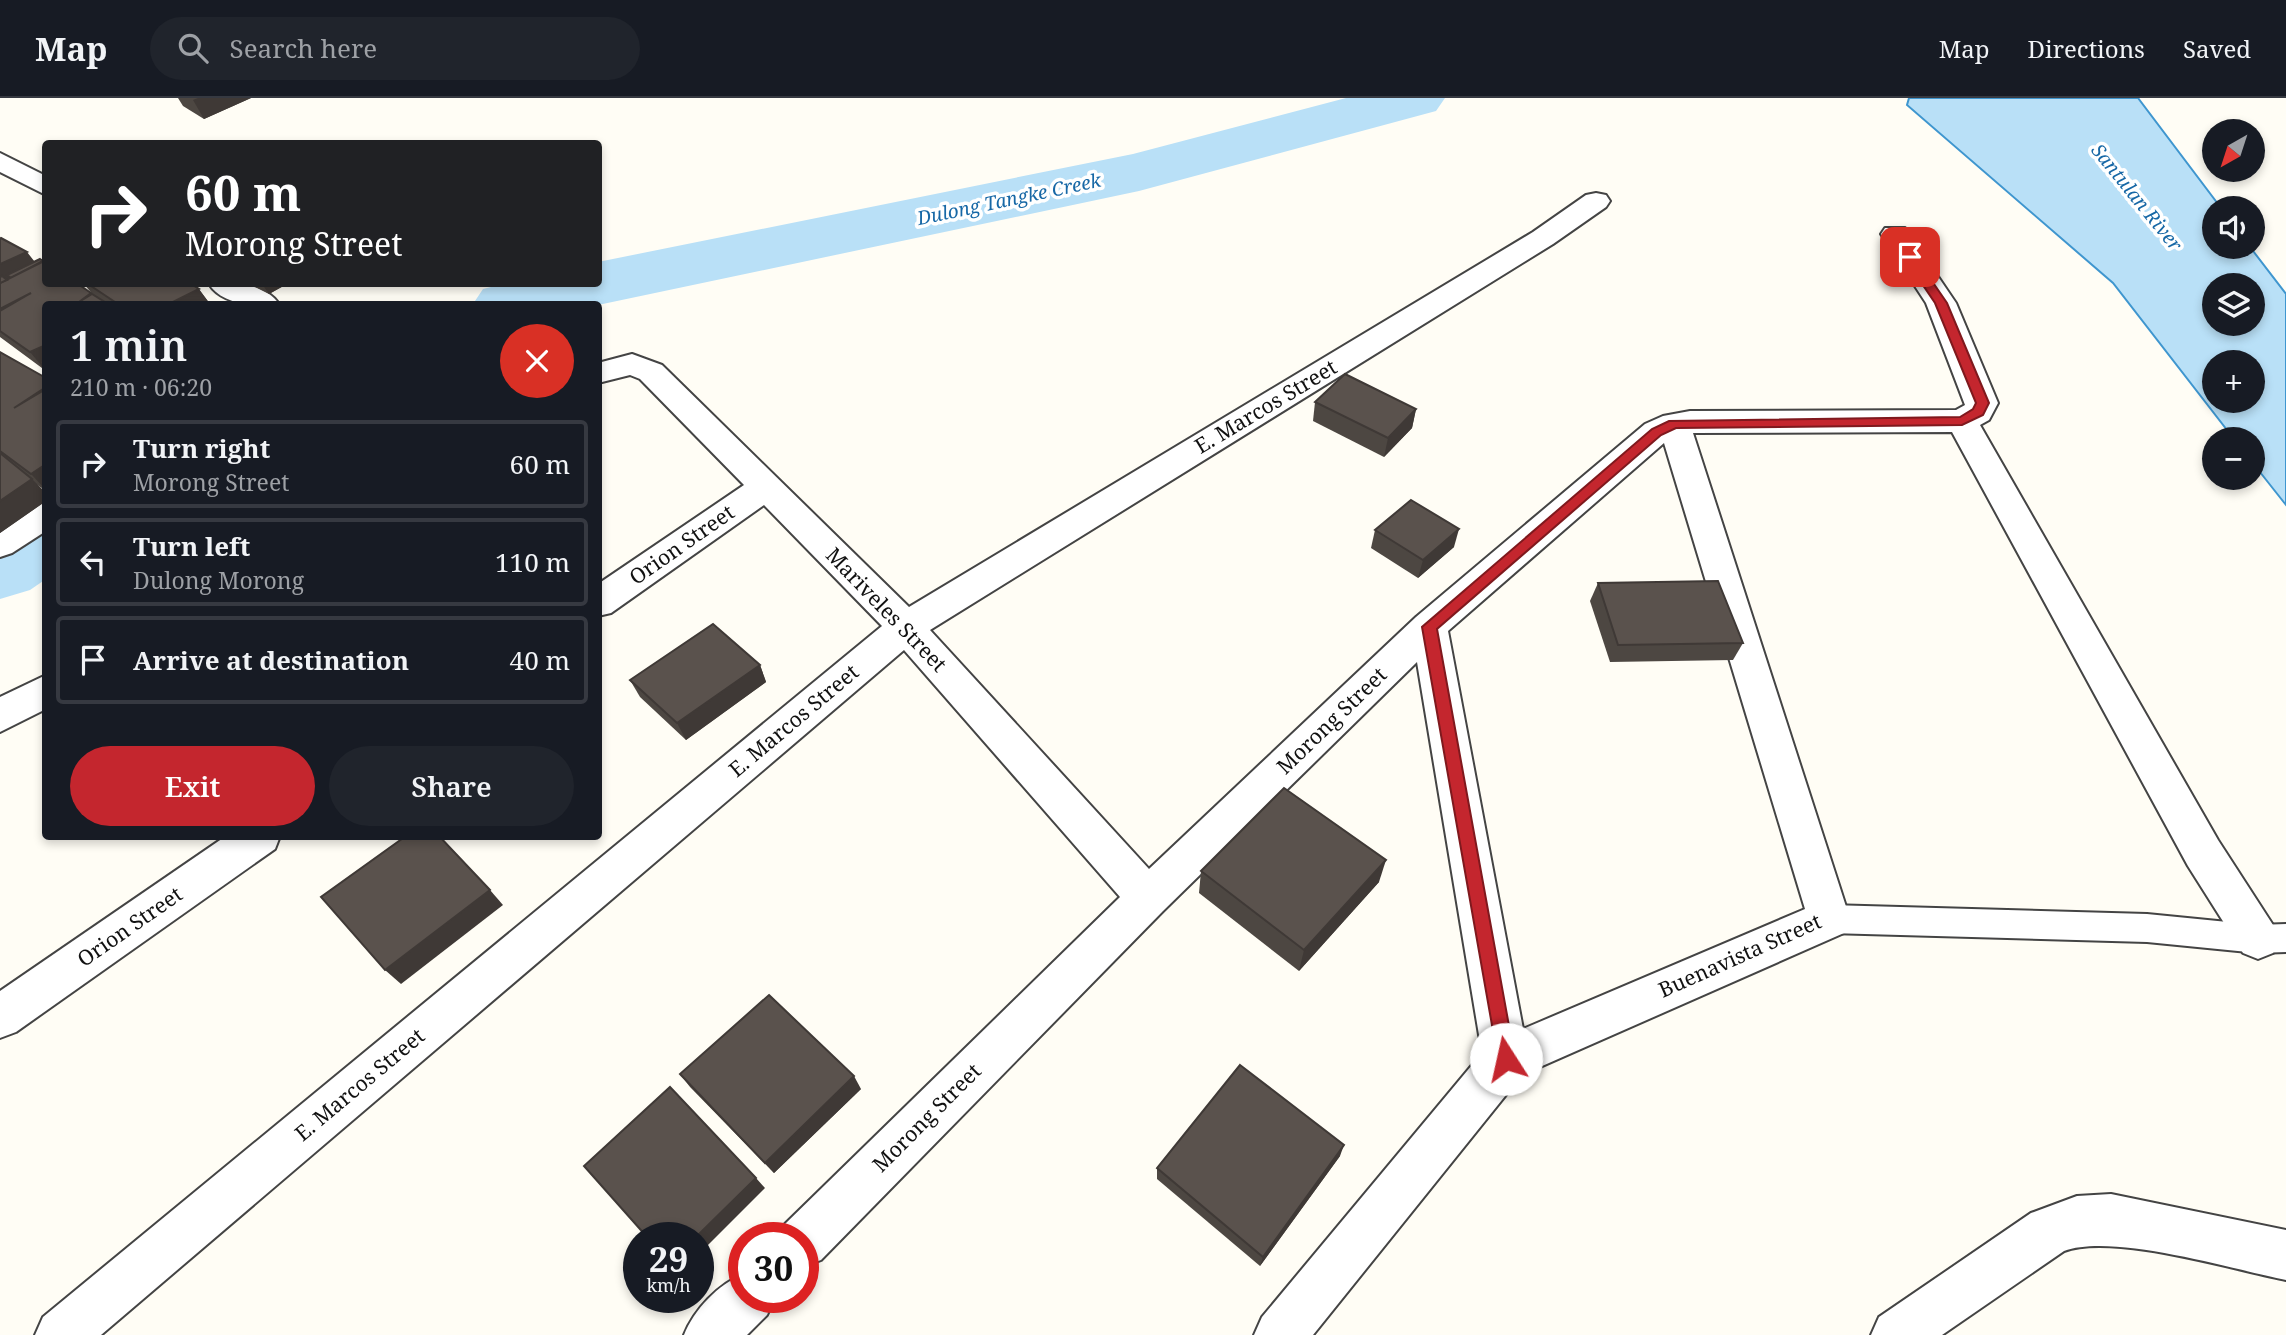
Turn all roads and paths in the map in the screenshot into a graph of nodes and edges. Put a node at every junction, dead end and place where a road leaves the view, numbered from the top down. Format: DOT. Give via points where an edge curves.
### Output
graph roads {
  1 [pos="0,161"];
  2 [pos="42,185"];
  3 [pos="1596,201"];
  4 [pos="1895,234"];
  5 [pos="229,287"];
  6 [pos="258,301"];
  7 [pos="602,372"];
  8 [pos="1962,421"];
  9 [pos="1674,424"];
  10 [pos="766,487"];
  11 [pos="42,517"];
  12 [pos="0,544"];
  13 [pos="602,600"];
  14 [pos="906,627"];
  15 [pos="1429,627"];
  16 [pos="42,692"];
  17 [pos="0,716"];
  18 [pos="254,840"];
  19 [pos="1148,898"];
  20 [pos="1829,919"];
  21 [pos="2272,939"];
  22 [pos="0,1017"];
  23 [pos="1506,1059"];
  24 [pos="819,1226"];
  25 [pos="2286,1255"];
  26 [pos="733,1313"];
  27 [pos="1902,1334"];
  28 [pos="61,1335"];
  29 [pos="710,1335"];
  30 [pos="1280,1335"];
  1 -- 2 [label="street"];
  3 -- 14 [label="street, E. Marcos Street" via="1543,238"];
  4 -- 8 [label="street" via="1941,303 1982,403 1978,412"];
  5 -- 6 [label="street"];
  7 -- 10 [label="street, Mariveles Street" via="632,364 650,372"];
  8 -- 9 [label="street"];
  8 -- 21 [label="street" via="2203,853"];
  9 -- 15 [label="street, Morong Street" via="1657,432"];
  9 -- 20 [label="street, Buenavista Street"];
  10 -- 13 [label="street, Orion Street"];
  10 -- 14 [label="street, Mariveles Street"];
  11 -- 12 [label="street"];
  14 -- 19 [label="street, Mariveles Street"];
  14 -- 28 [label="street, E. Marcos Street"];
  15 -- 19 [label="street, Morong Street"];
  15 -- 23 [label="street"];
  16 -- 17 [label="street"];
  18 -- 22 [label="street, Orion Street"];
  19 -- 24 [label="street, Morong Street"];
  20 -- 21 [label="lane" via="2147,928"];
  20 -- 23 [label="street, Buenavista Street"];
  23 -- 30 [label="street, Buenavista Street"];
  25 -- 27 [label="street" via="2111,1219 2077,1221 2049,1231"];
  26 -- 29 [label="street"];
}
